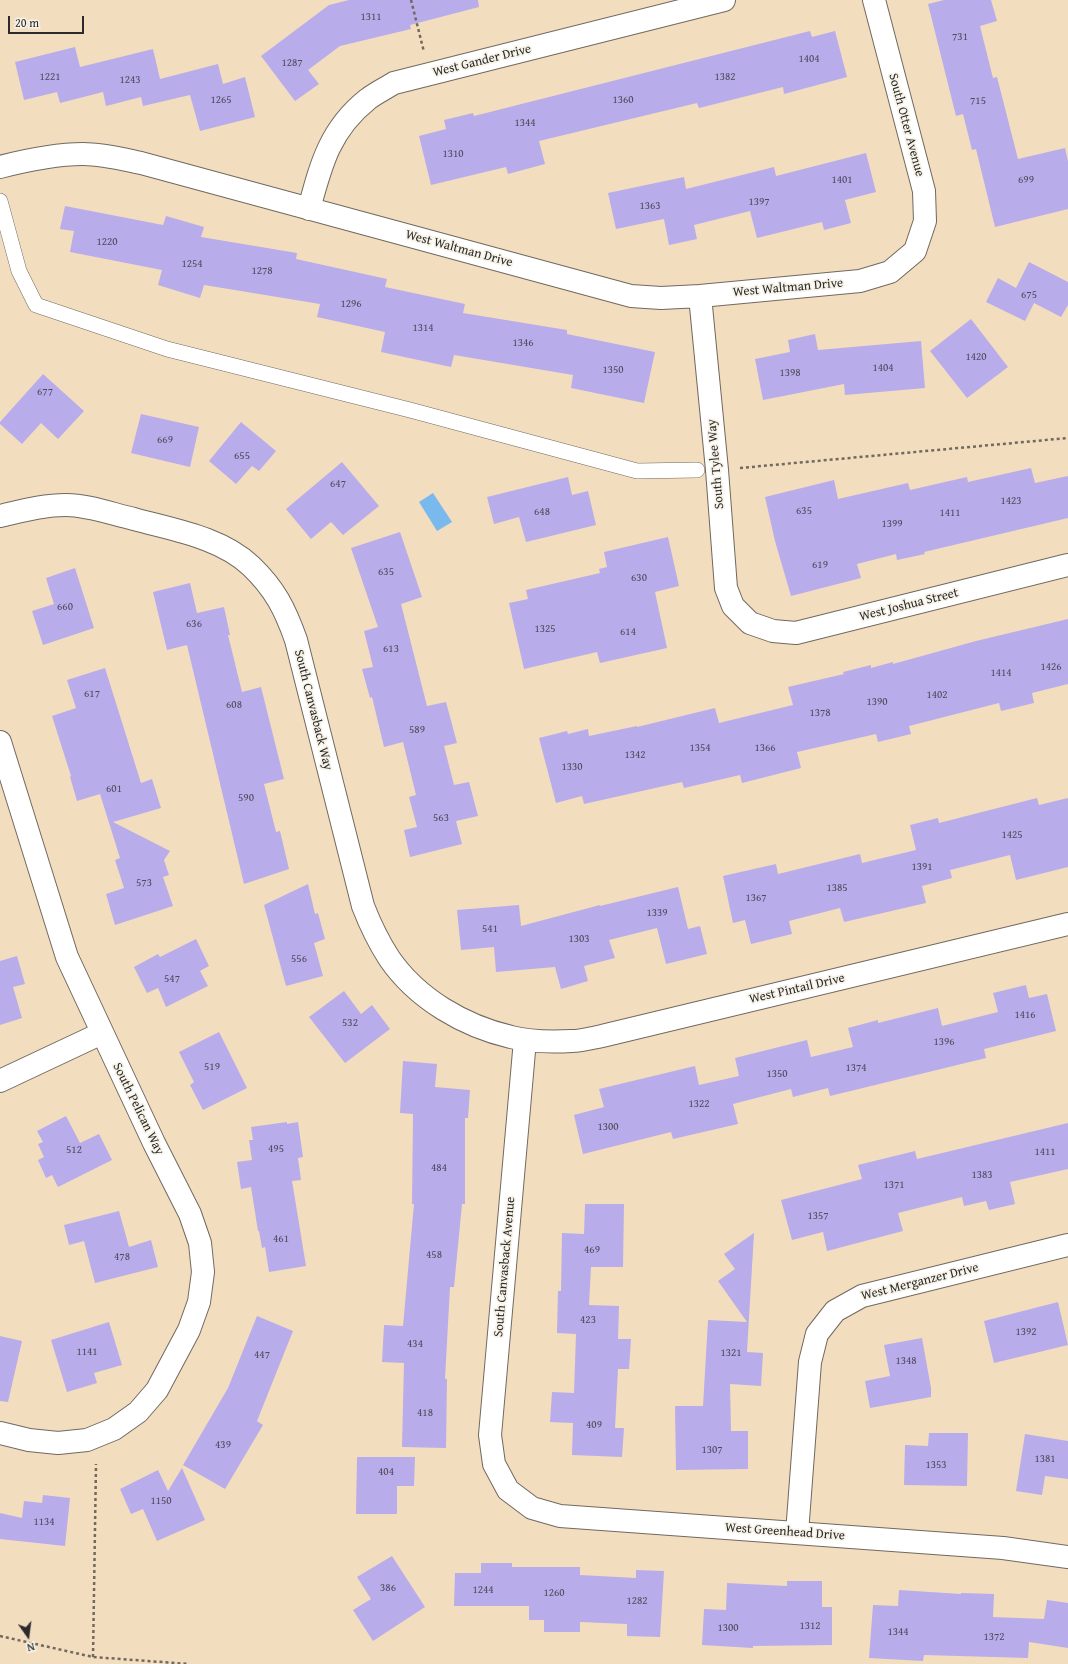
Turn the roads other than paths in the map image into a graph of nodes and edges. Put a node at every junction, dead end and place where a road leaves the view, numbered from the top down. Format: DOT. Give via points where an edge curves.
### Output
graph roads {
  1 [pos="724,0"];
  2 [pos="874,0"];
  3 [pos="0,167"];
  4 [pos="0,201"];
  5 [pos="309,209"];
  6 [pos="915,251"];
  7 [pos="700,296"];
  8 [pos="697,470"];
  9 [pos="0,516"];
  10 [pos="1068,565"];
  11 [pos="750,623"];
  12 [pos="0,742"];
  13 [pos="1068,924"];
  14 [pos="102,1033"];
  15 [pos="525,1040"];
  16 [pos="0,1081"];
  17 [pos="1068,1245"];
  18 [pos="0,1433"];
  19 [pos="508,1490"];
  20 [pos="797,1533"];
  21 [pos="1068,1557"];
  1 -- 5 [label="street, West Gander Drive" via="394,83 368,98 347,118 331,142 319,170"];
  2 -- 6 [label="street, South Otter Avenue" via="924,191 925,220"];
  3 -- 5 [label="street, West Waltman Drive" via="54,156 83,154 113,157"];
  4 -- 8 [label="lane" via="19,271 36,305 167,349 410,410 637,471"];
  5 -- 7 [label="street, West Waltman Drive" via="631,296"];
  6 -- 7 [label="street, West Waltman Drive" via="890,272 860,281"];
  7 -- 11 [label="street, South Tylee Way" via="726,588 734,606"];
  9 -- 15 [label="street, South Canvasback Way" via="37,507 67,505 97,510 198,536 226,548 250,565 270,587 286,612 296,640 363,906 374,934 409,981 431,1001 456,1017 483,1029"];
  10 -- 11 [label="street, West Joshua Street" via="796,633 773,631"];
  12 -- 14 [label="street, South Pelican Way" via="66,957"];
  13 -- 15 [label="street, West Pintail Drive" via="602,1036 573,1041"];
  14 -- 16 [label="street"];
  14 -- 18 [label="street, South Pelican Way" via="190,1214 200,1243 203,1272 199,1302 189,1330 157,1390 138,1412 114,1429 87,1440 58,1443"];
  15 -- 19 [label="street, South Canvasback Avenue" via="490,1435 494,1464"];
  17 -- 20 [label="street, West Merganzer Drive" via="862,1296 835,1311 817,1334 810,1362"];
  19 -- 20 [label="street, West Greenhead Drive" via="532,1508 560,1516"];
  20 -- 21 [label="street, West Greenhead Drive" via="1003,1548"];
}
